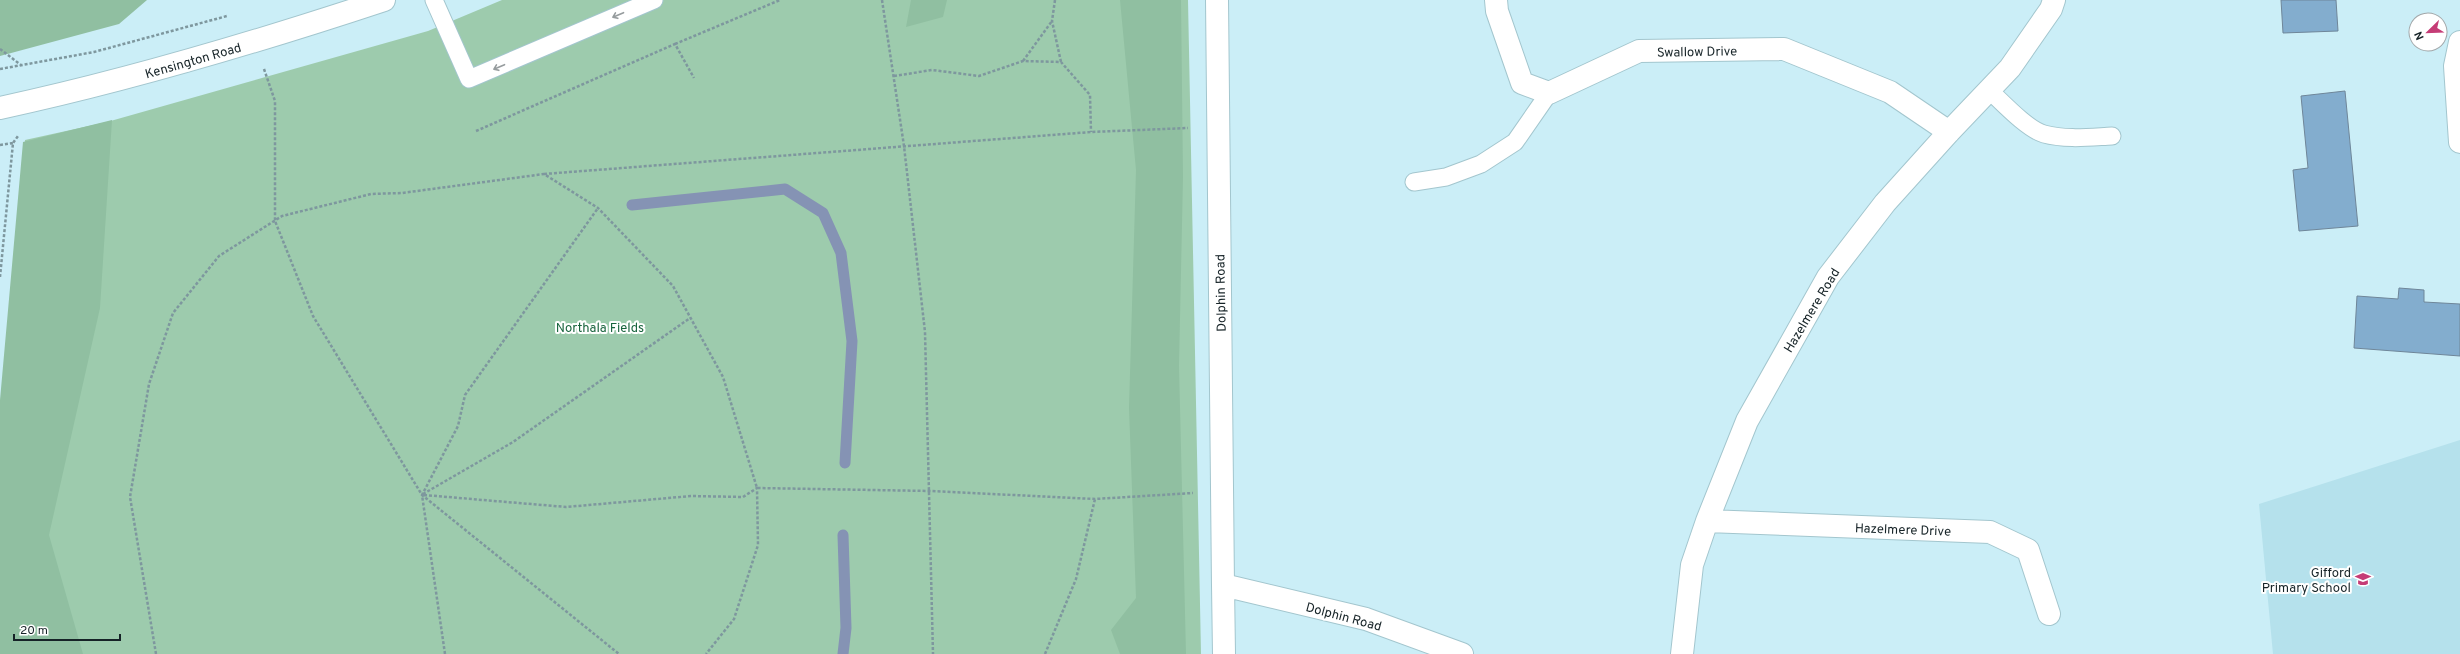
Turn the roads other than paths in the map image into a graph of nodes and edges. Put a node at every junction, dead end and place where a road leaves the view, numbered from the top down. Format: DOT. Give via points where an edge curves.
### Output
graph roads {
  1 [pos="384,0"];
  2 [pos="434,0"];
  3 [pos="654,0"];
  4 [pos="1217,0"];
  5 [pos="1496,0"];
  6 [pos="2054,0"];
  7 [pos="2460,42"];
  8 [pos="1989,90"];
  9 [pos="1549,93"];
  10 [pos="0,108"];
  11 [pos="1949,132"];
  12 [pos="2112,136"];
  13 [pos="2460,142"];
  14 [pos="1414,182"];
  15 [pos="1707,521"];
  16 [pos="1223,585"];
  17 [pos="2049,614"];
  18 [pos="1224,654"];
  19 [pos="1462,654"];
  20 [pos="1682,654"];
  1 -- 10 [label="street, Kensington Road" via="256,42 155,71"];
  3 -- 2 [label="lane, one-way" via="469,80"];
  4 -- 16 [label="street, Dolphin Road"];
  5 -- 9 [label="street" via="1497,11 1522,83"];
  6 -- 8 [label="street, Hazelmere Road" via="2051,9 2010,68"];
  7 -- 13 [label="street" via="2455,66"];
  8 -- 11 [label="street, Hazelmere Road"];
  8 -- 12 [label="lane" via="2025,122 2043,134 2066,137"];
  9 -- 11 [label="street, Swallow Drive" via="1639,51 1784,49 1890,92"];
  9 -- 14 [label="lane" via="1515,142 1481,164 1446,177"];
  11 -- 15 [label="street, Hazelmere Road" via="1885,203 1828,277 1748,421"];
  15 -- 17 [label="street, Hazelmere Drive" via="1990,532 2028,550"];
  15 -- 20 [label="street, Hazelmere Road" via="1692,565"];
  16 -- 18 [label="street, Dolphin Road"];
  16 -- 19 [label="street, Dolphin Road" via="1366,619"];
}
